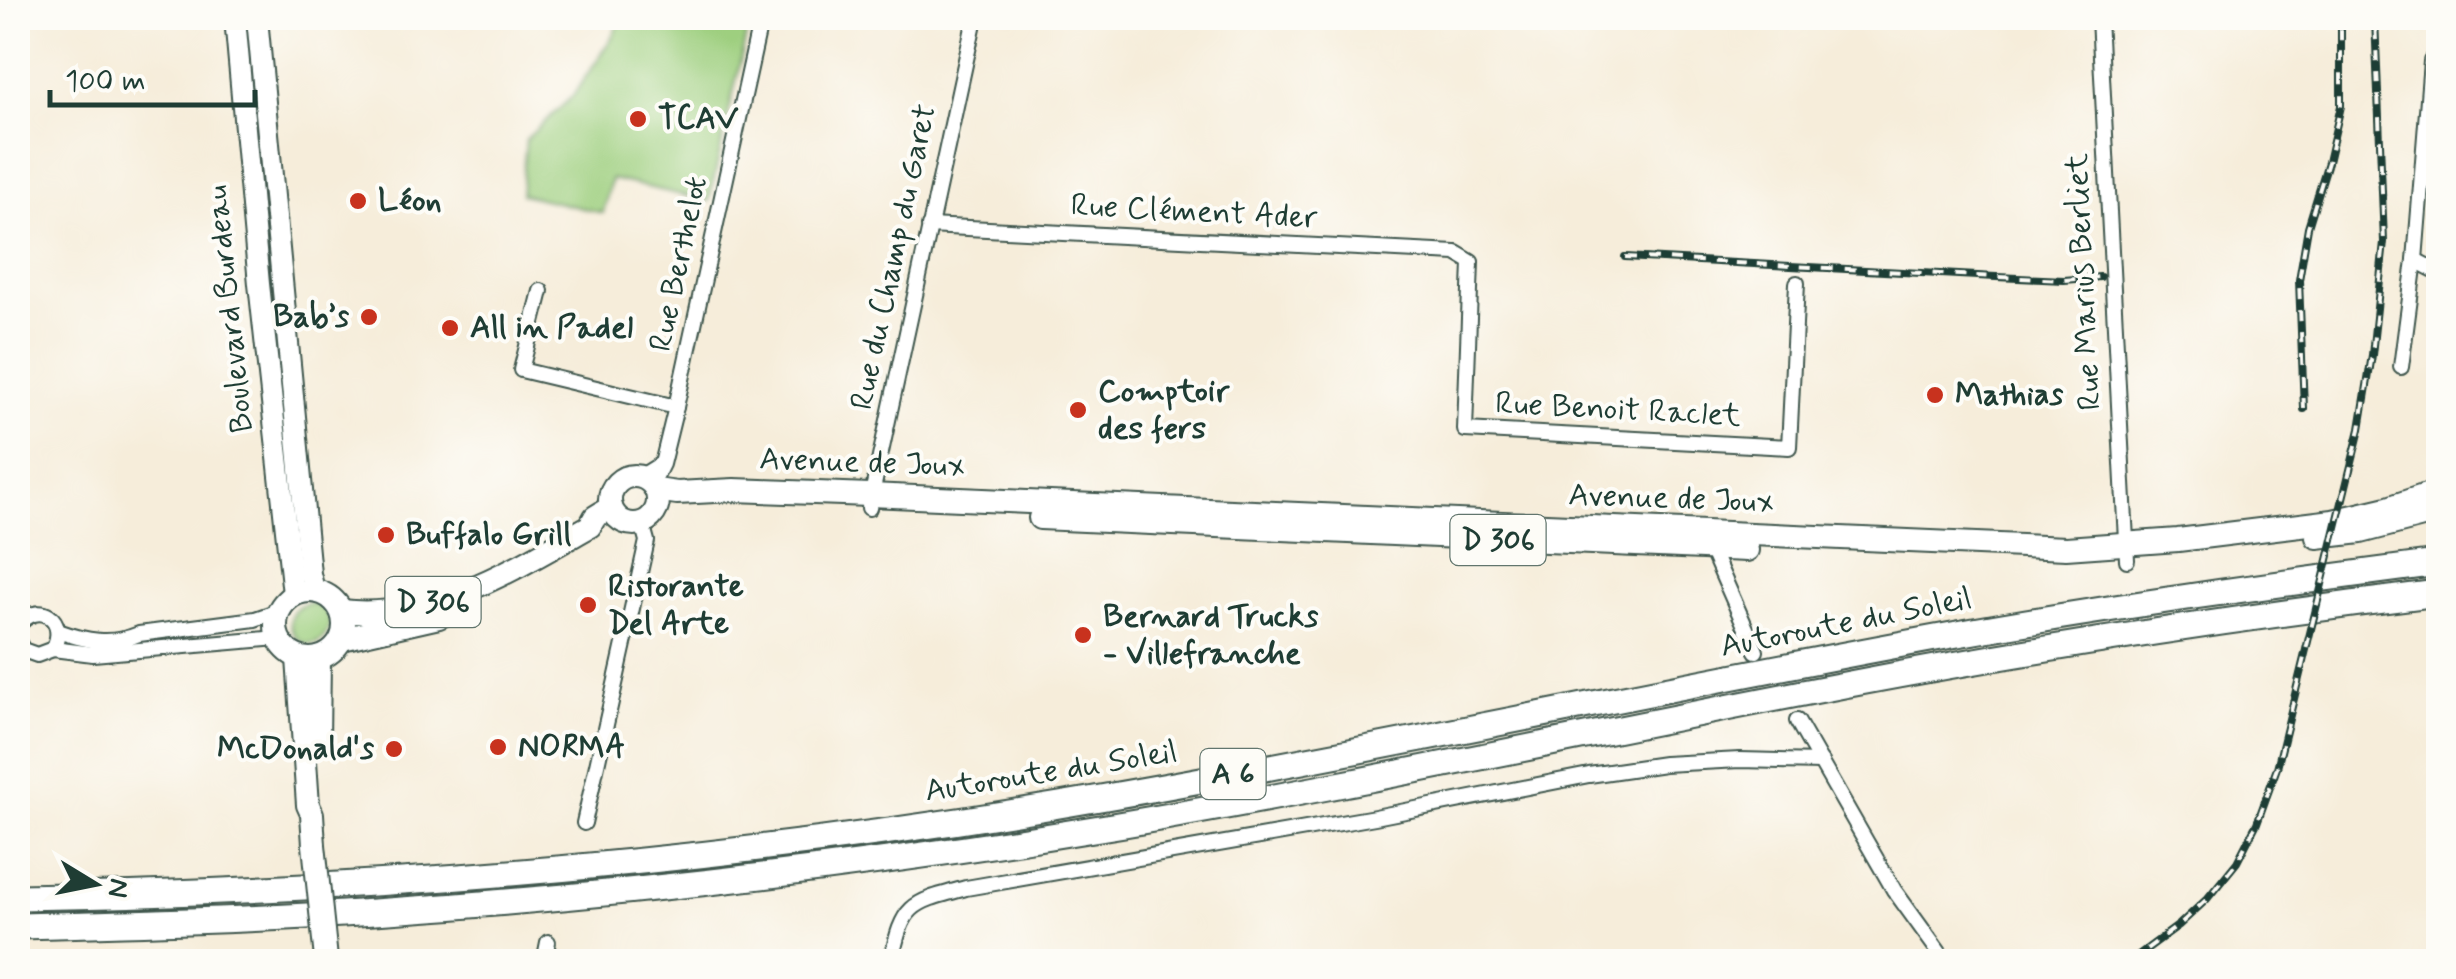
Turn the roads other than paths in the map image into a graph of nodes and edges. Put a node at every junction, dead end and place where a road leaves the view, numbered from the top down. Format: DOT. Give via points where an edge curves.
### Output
graph roads {
  1 [pos="235,18"];
  2 [pos="256,18"];
  3 [pos="760,18"];
  4 [pos="975,18"];
  5 [pos="2099,18"];
  6 [pos="2431,62"];
  7 [pos="929,226"];
  8 [pos="1456,253"];
  9 [pos="2415,260"];
  10 [pos="2438,272"];
  11 [pos="1797,283"];
  12 [pos="541,292"];
  13 [pos="2401,367"];
  14 [pos="676,407"];
  15 [pos="652,491"];
  16 [pos="2438,491"];
  17 [pos="870,501"];
  18 [pos="2438,512"];
  19 [pos="614,513"];
  20 [pos="1711,541"];
  21 [pos="2126,552"];
  22 [pos="2438,563"];
  23 [pos="519,567"];
  24 [pos="2438,592"];
  25 [pos="295,599"];
  26 [pos="342,611"];
  27 [pos="18,626"];
  28 [pos="58,631"];
  29 [pos="278,638"];
  30 [pos="342,639"];
  31 [pos="18,644"];
  32 [pos="52,648"];
  33 [pos="1756,650"];
  34 [pos="308,658"];
  35 [pos="1797,721"];
  36 [pos="1821,762"];
  37 [pos="584,824"];
  38 [pos="18,897"];
  39 [pos="18,926"];
  40 [pos="548,942"];
  41 [pos="326,960"];
  42 [pos="544,962"];
  43 [pos="891,962"];
  44 [pos="1946,962"];
  1 -- 25 [label="main road, Boulevard Burdeau"];
  2 -- 25 [label="main road, Boulevard Burdeau" via="310,574"];
  3 -- 14 [label="street, Rue Berthelot"];
  4 -- 7 [label="street, Rue du Champ du Garet"];
  5 -- 21 [label="street, Rue Marius Berliet"];
  6 -- 9 [label="street"];
  7 -- 8 [label="street, Rue Clément Ader"];
  7 -- 17 [label="street, Rue du Champ du Garet"];
  8 -- 11 [label="street, Rue Benoit Raclet" via="1472,262 1465,430 1789,447"];
  9 -- 10 [label="street"];
  9 -- 13 [label="street"];
  12 -- 14 [label="street" via="522,370"];
  14 -- 15 [label="street, Rue Berthelot"];
  15 -- 17 [label="main road, Avenue de Joux / D 306" via="677,504"];
  15 -- 19 [label="main road, Avenue de Joux" via="634,524"];
  15 -- 19 [label="main road" via="619,481 611,494"];
  15 -- 37 [label="street, Rue Berthelot"];
  16 -- 21 [label="main road, Avenue de Joux / D 306" via="2333,521"];
  17 -- 20 [label="main road, Avenue de Joux / D 306" via="1115,523"];
  18 -- 21 [label="main road, Avenue de Joux / D 306" via="2361,532"];
  19 -- 23 [label="main road, D 306"];
  20 -- 21 [label="main road, Avenue de Joux / D 306" via="2030,562"];
  20 -- 33 [label="street"];
  22 -- 38 [label="highway, Autoroute du Soleil / A 6" via="1960,634 1104,798 885,831 470,876"];
  23 -- 26 [label="main road, D 306" via="442,601"];
  23 -- 30 [label="main road, D 306" via="439,617"];
  24 -- 39 [label="highway, Autoroute du Soleil / A 6" via="2047,649 1109,826 863,863 419,909"];
  25 -- 26 [label="main road" via="326,594"];
  25 -- 28 [label="street" via="255,619 126,640 89,641"];
  25 -- 29 [label="main road" via="276,620"];
  26 -- 30 [label="main road"];
  27 -- 28 [label="street" via="40,613"];
  28 -- 32 [label="street"];
  29 -- 32 [label="street" via="93,654"];
  29 -- 34 [label="main road"];
  30 -- 34 [label="main road"];
  31 -- 32 [label="street" via="37,655"];
  34 -- 41 [label="main road, bridge" via="308,806"];
  35 -- 36 [label="street"];
  36 -- 43 [label="street" via="1664,764 1589,775 966,888 910,909 898,926"];
  36 -- 44 [label="street" via="1894,890"];
  40 -- 42 [label="street"];
}
